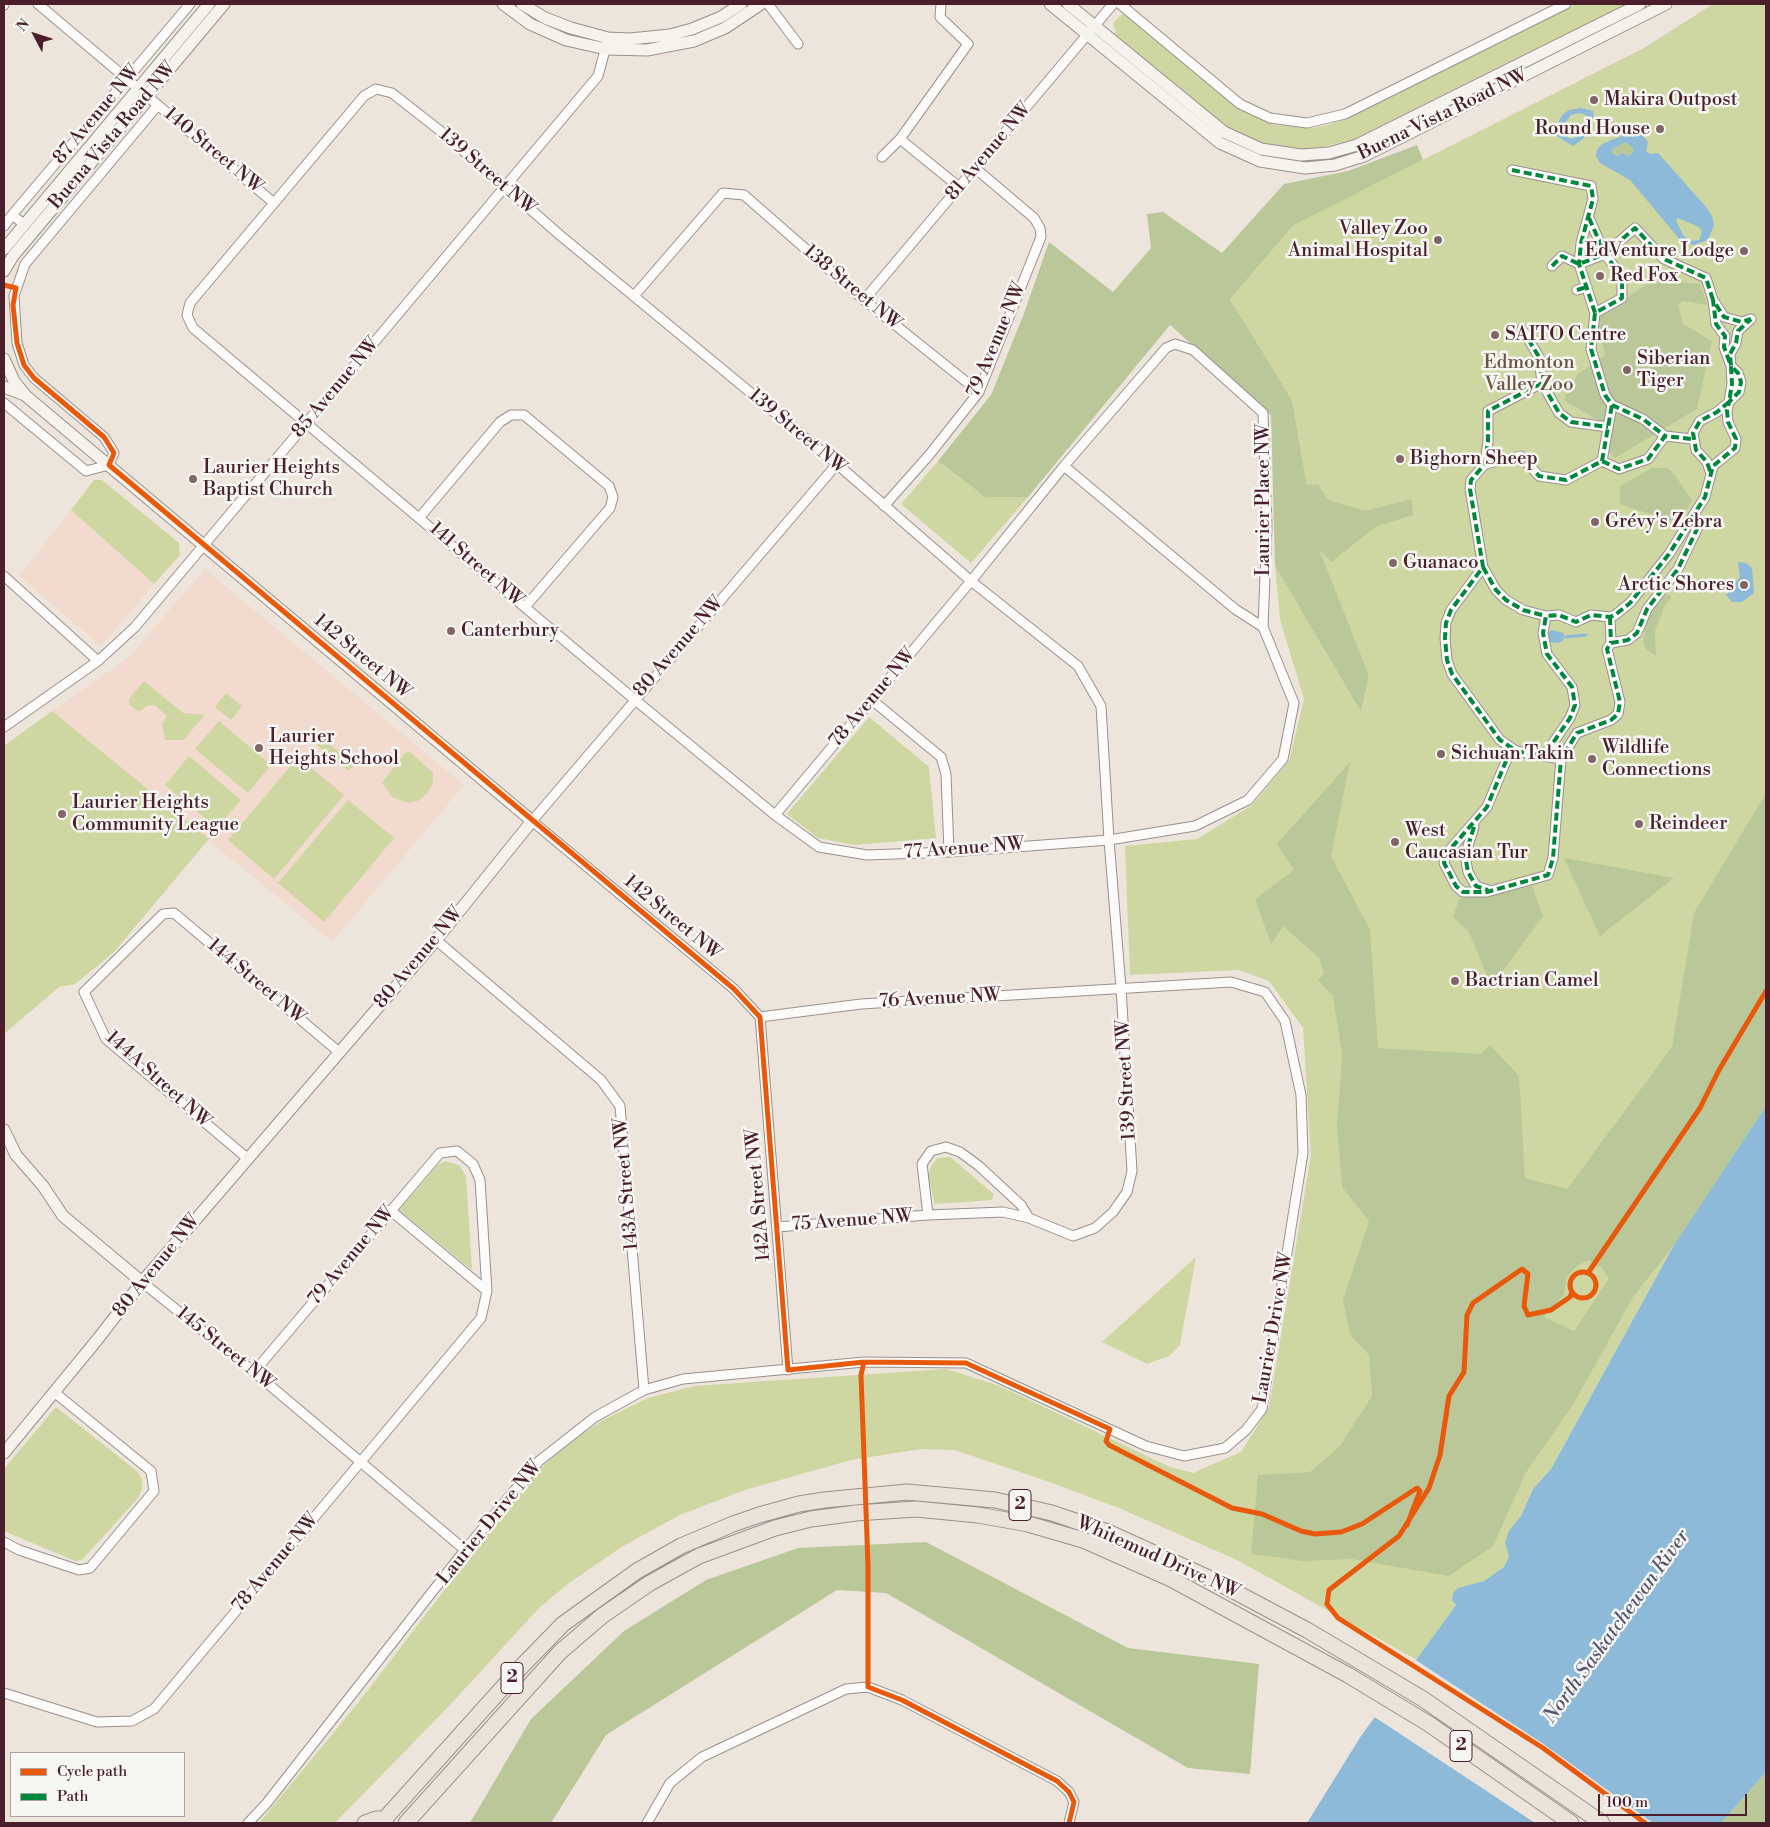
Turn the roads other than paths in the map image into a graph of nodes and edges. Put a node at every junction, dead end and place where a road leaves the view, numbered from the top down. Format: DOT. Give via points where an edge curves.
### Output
graph roads {
  1 [pos="38,4"];
  2 [pos="190,4"];
  3 [pos="209,4"];
  4 [pos="224,4"];
  5 [pos="503,4"];
  6 [pos="522,4"];
  7 [pos="741,4"];
  8 [pos="761,4"];
  9 [pos="768,4"];
  10 [pos="941,4"];
  11 [pos="1050,4"];
  12 [pos="1068,4"];
  13 [pos="1114,4"];
  14 [pos="1120,4"];
  15 [pos="1566,4"];
  16 [pos="1640,4"];
  17 [pos="1666,4"];
  18 [pos="1091,30"];
  19 [pos="607,43"];
  20 [pos="798,44"];
  21 [pos="127,78"];
  22 [pos="143,92"];
  23 [pos="158,105"];
  24 [pos="900,139"];
  25 [pos="882,158"];
  26 [pos="975,168"];
  27 [pos="1512,170"];
  28 [pos="504,188"];
  29 [pos="959,188"];
  30 [pos="274,203"];
  31 [pos="12,215"];
  32 [pos="1589,218"];
  33 [pos="24,224"];
  34 [pos="4,226"];
  35 [pos="4,249"];
  36 [pos="1605,254"];
  37 [pos="1579,264"];
  38 [pos="1552,266"];
  39 [pos="4,270"];
  40 [pos="1587,287"];
  41 [pos="1577,290"];
  42 [pos="634,296"];
  43 [pos="864,300"];
  44 [pos="1713,300"];
  45 [pos="1595,313"];
  46 [pos="1522,329"];
  47 [pos="4,359"];
  48 [pos="1731,366"];
  49 [pos="1542,383"];
  50 [pos="4,387"];
  51 [pos="979,392"];
  52 [pos="26,396"];
  53 [pos="1729,402"];
  54 [pos="4,403"];
  55 [pos="1612,404"];
  56 [pos="307,424"];
  57 [pos="1608,427"];
  58 [pos="1665,436"];
  59 [pos="1692,439"];
  60 [pos="1602,461"];
  61 [pos="837,464"];
  62 [pos="1485,464"];
  63 [pos="109,465"];
  64 [pos="1064,466"];
  65 [pos="1710,471"];
  66 [pos="884,506"];
  67 [pos="1694,516"];
  68 [pos="420,517"];
  69 [pos="204,545"];
  70 [pos="1483,567"];
  71 [pos="1653,574"];
  72 [pos="4,576"];
  73 [pos="972,582"];
  74 [pos="1666,586"];
  75 [pos="525,607"];
  76 [pos="1546,616"];
  77 [pos="1610,617"];
  78 [pos="1263,627"];
  79 [pos="1611,643"];
  80 [pos="98,662"];
  81 [pos="634,699"];
  82 [pos="872,700"];
  83 [pos="4,726"];
  84 [pos="1510,749"];
  85 [pos="1544,756"];
  86 [pos="1561,759"];
  87 [pos="776,815"];
  88 [pos="532,821"];
  89 [pos="1477,821"];
  90 [pos="1109,840"];
  91 [pos="819,847"];
  92 [pos="949,852"];
  93 [pos="1493,891"];
  94 [pos="436,940"];
  95 [pos="1121,988"];
  96 [pos="84,992"];
  97 [pos="760,1017"];
  98 [pos="338,1052"];
  99 [pos="4,1130"];
  100 [pos="247,1158"];
  101 [pos="1132,1171"];
  102 [pos="390,1210"];
  103 [pos="928,1215"];
  104 [pos="1029,1218"];
  105 [pos="776,1227"];
  106 [pos="142,1282"];
  107 [pos="487,1292"];
  108 [pos="788,1370"];
  109 [pos="254,1372"];
  110 [pos="644,1390"];
  111 [pos="54,1392"];
  112 [pos="4,1453"];
  113 [pos="361,1461"];
  114 [pos="4,1542"];
  115 [pos="465,1550"];
  116 [pos="4,1693"];
  117 [pos="426,1801"];
  118 [pos="384,1821"];
  119 [pos="248,1823"];
  120 [pos="365,1823"];
  121 [pos="406,1823"];
  122 [pos="420,1823"];
  123 [pos="647,1823"];
  124 [pos="1069,1823"];
  125 [pos="1571,1823"];
  126 [pos="1602,1823"];
  1 -- 21 [label="street, 140 Street NW"];
  2 -- 21 [label="street, 87 Avenue NW"];
  3 -- 22 [label="street, Buena Vista Road NW"];
  4 -- 22 [label="street, Buena Vista Road NW"];
  5 -- 19 [label="street" via="530,24 566,40"];
  6 -- 19 [label="street" via="558,24"];
  7 -- 19 [label="street" via="706,24 679,33"];
  8 -- 19 [label="street" via="725,28 694,41 646,50"];
  9 -- 20 [label="street"];
  10 -- 24 [label="street" via="940,17 968,44"];
  11 -- 18 [label="street, Buena Vista Road NW"];
  12 -- 18 [label="street, Buena Vista Road NW"];
  13 -- 18 [label="street, 81 Avenue NW"];
  14 -- 15 [label="street" via="1240,104 1270,118 1307,123 1345,114"];
  16 -- 18 [label="street, Buena Vista Road NW" via="1363,142 1315,155 1274,153 1236,139"];
  17 -- 18 [label="street, Buena Vista Road NW" via="1364,156 1335,165 1305,168 1260,161 1220,143"];
  18 -- 26 [label="street, 81 Avenue NW"];
  19 -- 28 [label="street, 85 Avenue NW" via="598,76"];
  21 -- 22 [label="street, 140 Street NW"];
  21 -- 31 [label="street, 87 Avenue NW"];
  22 -- 23 [label="street, 140 Street NW"];
  22 -- 33 [label="street, Buena Vista Road NW"];
  22 -- 39 [label="street, Buena Vista Road NW"];
  23 -- 30 [label="street, 140 Street NW"];
  23 -- 63 [label="street, Buena Vista Road NW" via="25,264 13,305 20,358 34,378 104,437 114,453"];
  24 -- 25 [label="street"];
  24 -- 29 [label="street"];
  26 -- 29 [label="street, 81 Avenue NW"];
  26 -- 51 [label="street, 79 Avenue NW" via="1034,218 1041,237"];
  27 -- 32 [label="street" via="1591,186 1593,199"];
  28 -- 30 [label="street, 139 Street NW" via="414,110 392,93 376,89 364,96"];
  28 -- 42 [label="street, 139 Street NW"];
  28 -- 56 [label="street, 85 Avenue NW"];
  29 -- 43 [label="street, 81 Avenue NW"];
  30 -- 56 [label="street, 141 Street NW" via="190,303 187,315 193,328"];
  31 -- 33 [label="street"];
  31 -- 34 [label="street"];
  32 -- 36 [label="street"];
  32 -- 37 [label="street" via="1577,242"];
  33 -- 35 [label="street, Buena Vista Road NW"];
  36 -- 37 [label="street"];
  36 -- 44 [label="street" via="1635,228 1664,259 1706,278"];
  36 -- 45 [label="street" via="1622,277 1622,298"];
  37 -- 38 [label="street" via="1562,256"];
  37 -- 40 [label="street"];
  40 -- 41 [label="street"];
  40 -- 45 [label="street"];
  42 -- 43 [label="street, 138 Street NW" via="723,193 744,194"];
  42 -- 61 [label="street, 139 Street NW"];
  43 -- 51 [label="street, 138 Street NW"];
  44 -- 48 [label="street" via="1716,324 1725,336 1724,347"];
  44 -- 48 [label="street" via="1724,317 1742,322 1751,319 1738,331 1730,354"];
  45 -- 55 [label="street" via="1591,349 1605,395"];
  46 -- 49 [label="street" via="1539,357"];
  47 -- 52 [label="street, 142 Street NW" via="14,381"];
  48 -- 53 [label="street"];
  49 -- 57 [label="street" via="1566,419"];
  49 -- 62 [label="street" via="1488,411"];
  50 -- 52 [label="street, 142 Street NW"];
  51 -- 66 [label="street, 79 Avenue NW"];
  52 -- 63 [label="street, 142 Street NW"];
  53 -- 59 [label="street" via="1700,421"];
  53 -- 65 [label="street" via="1727,418 1736,443 1733,451"];
  54 -- 63 [label="street" via="86,471"];
  55 -- 57 [label="street"];
  55 -- 58 [label="street" via="1643,419"];
  56 -- 68 [label="street, 141 Street NW"];
  56 -- 69 [label="street, 85 Avenue NW"];
  57 -- 60 [label="street"];
  58 -- 59 [label="street"];
  58 -- 60 [label="street" via="1648,459 1619,469"];
  59 -- 65 [label="street"];
  60 -- 62 [label="street" via="1566,480 1539,476 1521,456"];
  61 -- 66 [label="street, 139 Street NW"];
  61 -- 81 [label="street, 80 Avenue NW"];
  62 -- 70 [label="street" via="1471,480 1470,489"];
  63 -- 69 [label="street, 142 Street NW"];
  64 -- 73 [label="street, Laurier Place NW"];
  64 -- 78 [label="street"];
  64 -- 78 [label="street, Laurier Place NW" via="1166,348 1175,344 1192,350 1263,413 1267,526"];
  65 -- 67 [label="street" via="1705,497"];
  66 -- 73 [label="street, 139 Street NW"];
  67 -- 71 [label="street"];
  67 -- 74 [label="street" via="1698,527"];
  68 -- 75 [label="street, 141 Street NW"];
  68 -- 75 [label="street" via="500,422 511,414 524,415 609,486 613,498 610,508"];
  69 -- 80 [label="street, 85 Avenue NW" via="135,626"];
  69 -- 88 [label="street, 142 Street NW"];
  70 -- 76 [label="street" via="1506,600 1523,610"];
  70 -- 84 [label="street" via="1448,617 1445,638 1447,660 1455,680"];
  71 -- 74 [label="street"];
  71 -- 77 [label="street" via="1630,604"];
  72 -- 80 [label="street"];
  73 -- 82 [label="street, 78 Avenue NW"];
  73 -- 90 [label="street, 139 Street NW" via="1078,666 1100,706"];
  74 -- 79 [label="street" via="1647,609 1637,633 1628,640"];
  75 -- 81 [label="street, 141 Street NW"];
  76 -- 77 [label="street" via="1559,615 1576,622 1591,615"];
  76 -- 85 [label="street" via="1544,637 1548,658 1569,682 1575,698 1570,718"];
  77 -- 79 [label="street"];
  78 -- 90 [label="street, Laurier Place NW" via="1294,703 1283,759 1248,800 1195,826"];
  79 -- 86 [label="street" via="1607,653 1617,685 1620,710 1611,720 1577,733"];
  80 -- 83 [label="street, 85 Avenue NW"];
  81 -- 87 [label="street, 141 Street NW"];
  81 -- 88 [label="street, 80 Avenue NW"];
  82 -- 87 [label="street, 78 Avenue NW"];
  82 -- 92 [label="street" via="941,757 946,774"];
  84 -- 85 [label="street"];
  84 -- 89 [label="street" via="1487,807"];
  85 -- 86 [label="street"];
  86 -- 93 [label="street" via="1554,848 1548,875"];
  87 -- 91 [label="street, 141 Street NW"];
  88 -- 94 [label="street, 80 Avenue NW"];
  88 -- 97 [label="street, 142 Street NW" via="734,989"];
  89 -- 93 [label="street" via="1469,841 1468,872 1476,886"];
  89 -- 93 [label="street" via="1448,849 1444,863 1460,890"];
  90 -- 92 [label="street, 77 Avenue NW"];
  90 -- 95 [label="street"];
  91 -- 92 [label="street, 77 Avenue NW" via="867,855"];
  94 -- 98 [label="street, 80 Avenue NW"];
  94 -- 110 [label="street, 143A Street NW" via="601,1080 620,1106"];
  95 -- 97 [label="street, 76 Avenue NW" via="861,1004"];
  95 -- 101 [label="street, 139 Street NW"];
  95 -- 108 [label="street, Laurier Drive NW" via="1231,982 1265,992 1285,1021 1301,1095 1303,1153 1262,1409 1246,1430 1225,1448 1184,1456 1146,1446 966,1363 864,1362"];
  96 -- 98 [label="street, 144 Street NW" via="163,914 174,913"];
  96 -- 100 [label="street, 144A Street NW" via="106,1039"];
  97 -- 105 [label="street, 142A Street NW"];
  98 -- 100 [label="street, 80 Avenue NW"];
  99 -- 106 [label="street, 145 Street NW" via="16,1155 63,1216"];
  100 -- 106 [label="street, 80 Avenue NW"];
  101 -- 104 [label="street, 75 Avenue NW" via="1127,1192 1113,1212 1095,1228 1073,1236"];
  102 -- 107 [label="street"];
  102 -- 107 [label="street, 79 Avenue NW" via="440,1153 457,1151 474,1164 480,1180"];
  102 -- 109 [label="street, 79 Avenue NW"];
  103 -- 104 [label="street, 75 Avenue NW" via="1003,1212"];
  103 -- 104 [label="street, 75 Avenue NW" via="922,1164 931,1151 946,1147 960,1152 979,1166 1021,1205"];
  103 -- 105 [label="street, 75 Avenue NW"];
  105 -- 108 [label="street, 142A Street NW"];
  106 -- 109 [label="street, 145 Street NW"];
  106 -- 111 [label="street, 80 Avenue NW"];
  107 -- 113 [label="street, 78 Avenue NW" via="481,1318"];
  108 -- 110 [label="street, Laurier Drive NW" via="682,1379"];
  109 -- 113 [label="street, 145 Street NW"];
  110 -- 115 [label="street, Laurier Drive NW" via="595,1417 539,1461"];
  111 -- 112 [label="street, 80 Avenue NW"];
  111 -- 114 [label="street" via="150,1471 154,1491 90,1568 79,1570"];
  113 -- 115 [label="street, 145 Street NW"];
  113 -- 116 [label="street, 78 Avenue NW" via="154,1709 132,1721 97,1722"];
  115 -- 119 [label="street, Laurier Drive NW"];
  117 -- 121 [label="highway, Whitemud Drive NW / 2"];
  117 -- 122 [label="highway"];
  117 -- 125 [label="highway, Whitemud Drive NW / 2" via="560,1652 624,1600 678,1567 724,1546 811,1519 916,1510 978,1515 1028,1524 1083,1540 1179,1583 1348,1674 1429,1724"];
  118 -- 120 [label="highway" via="376,1819"];
  118 -- 126 [label="highway, Whitemud Drive NW / 2" via="563,1624 657,1558 750,1518 816,1501 880,1493 944,1494 995,1500 1052,1513 1108,1532 1203,1575 1359,1660 1423,1699"];
  123 -- 124 [label="street" via="670,1783 702,1757 846,1689 868,1687 902,1700 1057,1781 1074,1802"];
}
